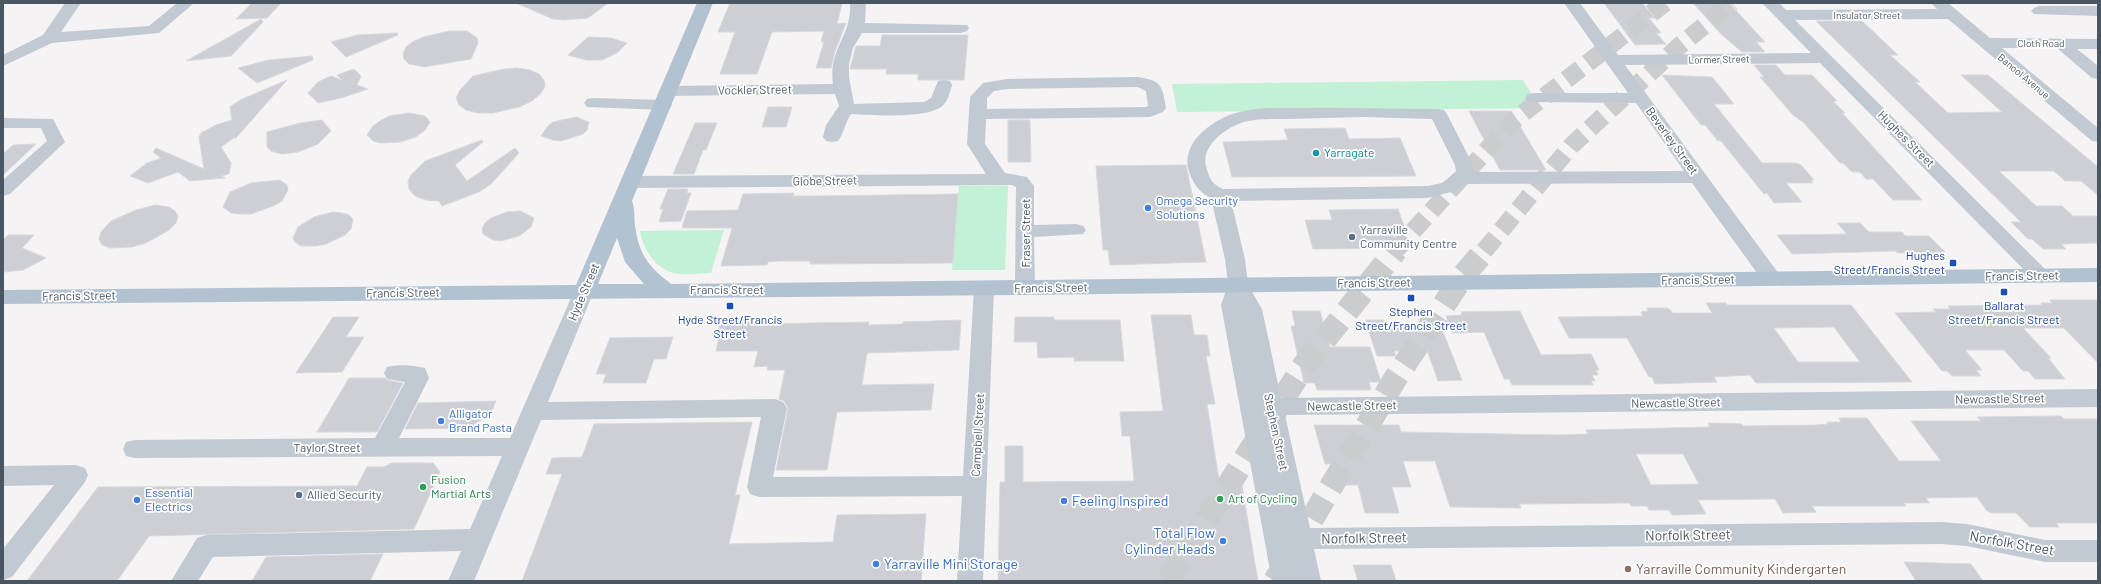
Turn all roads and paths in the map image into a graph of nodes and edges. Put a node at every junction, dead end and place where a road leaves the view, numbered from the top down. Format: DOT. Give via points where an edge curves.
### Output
graph roads {
  1 [pos="73,3"];
  2 [pos="186,3"];
  3 [pos="705,3"];
  4 [pos="858,3"];
  5 [pos="1572,3"];
  6 [pos="1939,3"];
  7 [pos="1776,9"];
  8 [pos="2039,11"];
  9 [pos="2098,11"];
  10 [pos="1951,14"];
  11 [pos="856,28"];
  12 [pos="961,28"];
  13 [pos="49,38"];
  14 [pos="1985,43"];
  15 [pos="2060,43"];
  16 [pos="2098,44"];
  17 [pos="1824,58"];
  18 [pos="1613,60"];
  19 [pos="3,61"];
  20 [pos="2098,74"];
  21 [pos="944,85"];
  22 [pos="841,89"];
  23 [pos="666,98"];
  24 [pos="1534,98"];
  25 [pos="1640,98"];
  26 [pos="593,103"];
  27 [pos="846,109"];
  28 [pos="978,114"];
  29 [pos="3,124"];
  30 [pos="832,137"];
  31 [pos="2098,137"];
  32 [pos="1462,178"];
  33 [pos="1699,178"];
  34 [pos="998,179"];
  35 [pos="1020,181"];
  36 [pos="3,190"];
  37 [pos="626,191"];
  38 [pos="1220,195"];
  39 [pos="1076,230"];
  40 [pos="1024,231"];
  41 [pos="2098,275"];
  42 [pos="2042,276"];
  43 [pos="1772,279"];
  44 [pos="1238,285"];
  45 [pos="984,288"];
  46 [pos="1025,288"];
  47 [pos="584,291"];
  48 [pos="666,291"];
  49 [pos="3,297"];
  50 [pos="395,373"];
  51 [pos="2098,398"];
  52 [pos="1262,407"];
  53 [pos="534,411"];
  54 [pos="518,447"];
  55 [pos="382,448"];
  56 [pos="135,449"];
  57 [pos="3,476"];
  58 [pos="976,476"];
  59 [pos="1288,539"];
  60 [pos="478,540"];
  61 [pos="2098,552"];
  62 [pos="3,569"];
  63 [pos="184,581"];
  64 [pos="461,581"];
  65 [pos="970,581"];
  66 [pos="1285,581"];
  67 [pos="1308,581"];
  1 -- 13 [label="street"];
  2 -- 13 [label="street" via="153,30"];
  3 -- 23 [label="main road, Hyde Street"];
  4 -- 11 [label="street"];
  5 -- 18 [label="street, Beverley Street"];
  6 -- 10 [label="street, Banool Avenue"];
  7 -- 10 [label="street, Insulator Street"];
  7 -- 17 [label="street, Hughes Street"];
  8 -- 9 [label="street"];
  10 -- 14 [label="street, Banool Avenue"];
  11 -- 12 [label="street"];
  11 -- 22 [label="street" via="844,49 840,72"];
  13 -- 19 [label="street"];
  14 -- 15 [label="street, Cloth Road"];
  14 -- 31 [label="street, Banool Avenue"];
  15 -- 16 [label="street, Cloth Road"];
  15 -- 20 [label="street"];
  17 -- 18 [label="street, Lormer Street"];
  17 -- 42 [label="street, Hughes Street"];
  18 -- 25 [label="street, Beverley Street"];
  21 -- 27 [label="street" via="934,104 927,106"];
  22 -- 23 [label="street, Vockler Street"];
  22 -- 27 [label="street" via="846,100"];
  23 -- 26 [label="street, Vockler Street"];
  23 -- 37 [label="main road, Hyde Street"];
  24 -- 25 [label="street"];
  25 -- 33 [label="street, Beverley Street"];
  27 -- 30 [label="street" via="835,125"];
  28 -- 28 [label="street" via="1150,112 1157,108 1152,87 1142,82 1011,84 989,87 981,93"];
  28 -- 34 [label="street" via="976,144"];
  29 -- 36 [label="street" via="47,123 56,142"];
  32 -- 33 [label="street"];
  32 -- 38 [label="street" via="1448,187 1427,192"];
  32 -- 38 [label="street" via="1464,165 1438,114 1264,114 1244,116 1226,122 1200,146 1196,161 1200,178 1211,191"];
  33 -- 43 [label="street, Beverley Street"];
  34 -- 35 [label="street, Globe Street"];
  34 -- 37 [label="street, Globe Street"];
  35 -- 40 [label="street, Fraser Street" via="1026,191"];
  37 -- 47 [label="main road, Hyde Street"];
  37 -- 48 [label="main road" via="626,242 630,255 647,277"];
  38 -- 44 [label="street, Stephen Street" via="1235,259"];
  39 -- 40 [label="street"];
  40 -- 46 [label="street, Fraser Street"];
  41 -- 42 [label="main road, Francis Street"];
  42 -- 43 [label="main road, Francis Street"];
  43 -- 44 [label="main road, Francis Street"];
  44 -- 46 [label="main road, Francis Street"];
  44 -- 52 [label="street, Stephen Street" via="1232,305"];
  45 -- 46 [label="main road, Francis Street"];
  45 -- 48 [label="main road, Francis Street"];
  45 -- 58 [label="street, Campbell Street"];
  47 -- 48 [label="main road, Francis Street"];
  47 -- 49 [label="main road, Francis Street"];
  47 -- 53 [label="street, Hyde Street"];
  50 -- 55 [label="street" via="413,373 417,374 418,378"];
  51 -- 52 [label="street, Newcastle Street"];
  52 -- 59 [label="street, Stephen Street"];
  53 -- 54 [label="street, Hyde Street"];
  53 -- 58 [label="street" via="775,408 759,487"];
  54 -- 55 [label="street, Taylor Street"];
  54 -- 60 [label="street, Hyde Street"];
  55 -- 56 [label="street, Taylor Street"];
  57 -- 62 [label="street" via="76,475"];
  58 -- 65 [label="street, Campbell Street"];
  59 -- 61 [label="street, Norfolk Street" via="1941,533 1967,535 2045,551"];
  59 -- 66 [label="street, Stephen Street"];
  59 -- 67 [label="street, Stephen Street"];
  60 -- 63 [label="street" via="206,546"];
  60 -- 64 [label="street, Hyde Street"];
}
